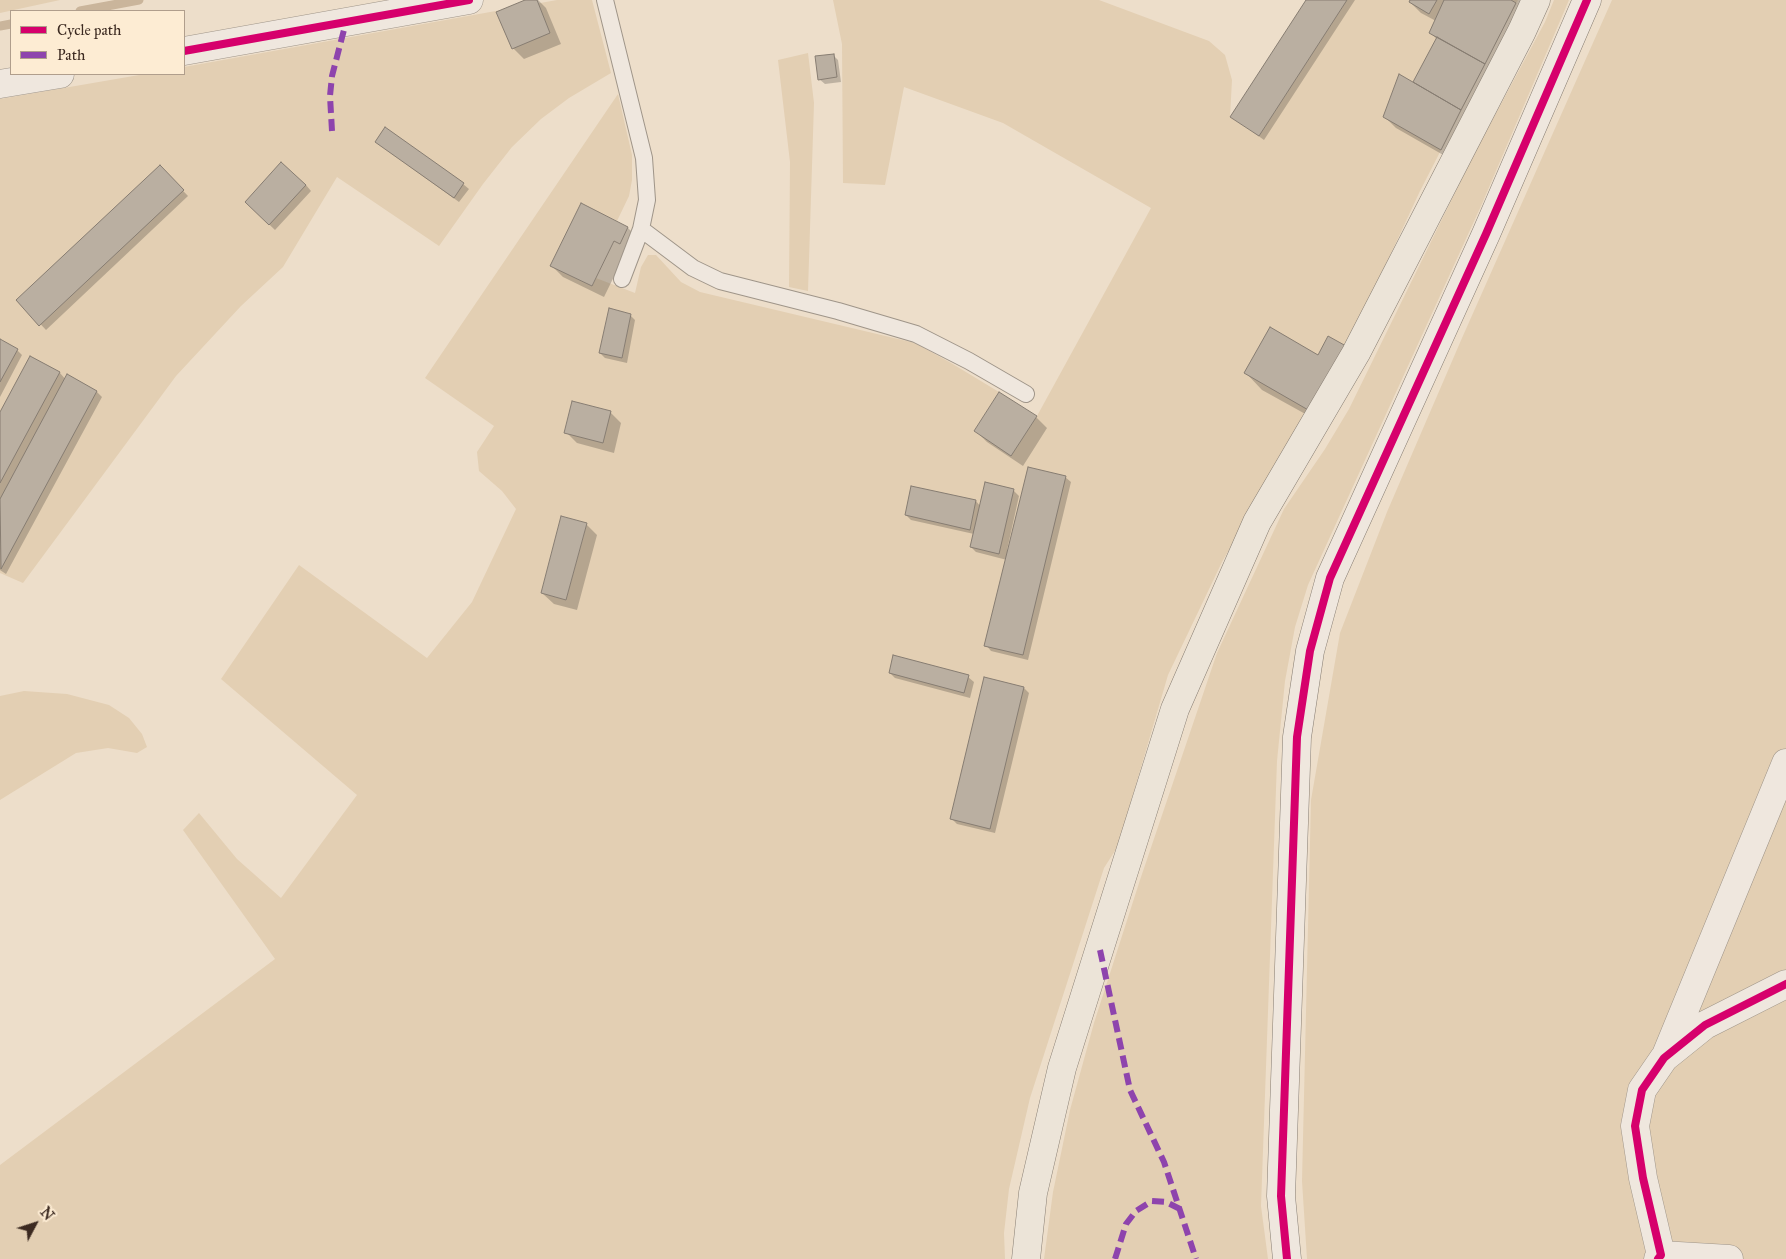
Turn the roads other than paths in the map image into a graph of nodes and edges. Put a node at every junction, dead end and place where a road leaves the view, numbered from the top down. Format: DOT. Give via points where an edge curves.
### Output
graph roads {
  1 [pos="469,0"];
  2 [pos="605,0"];
  3 [pos="1536,0"];
  4 [pos="1587,0"];
  5 [pos="185,51"];
  6 [pos="54,75"];
  7 [pos="0,84"];
  8 [pos="641,229"];
  9 [pos="622,279"];
  10 [pos="1026,394"];
  11 [pos="1786,763"];
  12 [pos="1786,984"];
  13 [pos="1664,1058"];
  14 [pos="1660,1257"];
  15 [pos="1026,1259"];
  16 [pos="1287,1259"];
  17 [pos="1729,1259"];
  1 -- 5 [label="street"];
  2 -- 8 [label="lane" via="644,158 647,200"];
  3 -- 15 [label="main road" via="1356,352 1257,522 1175,710 1062,1068 1033,1192"];
  4 -- 16 [label="street" via="1486,234 1330,578 1310,652 1296,746 1281,1196"];
  6 -- 7 [label="street"];
  8 -- 9 [label="lane"];
  8 -- 10 [label="lane" via="693,268 720,281 916,334"];
  11 -- 13 [label="street"];
  12 -- 13 [label="street" via="1705,1025"];
  13 -- 14 [label="street" via="1642,1090 1635,1126"];
  14 -- 17 [label="street"];
}
